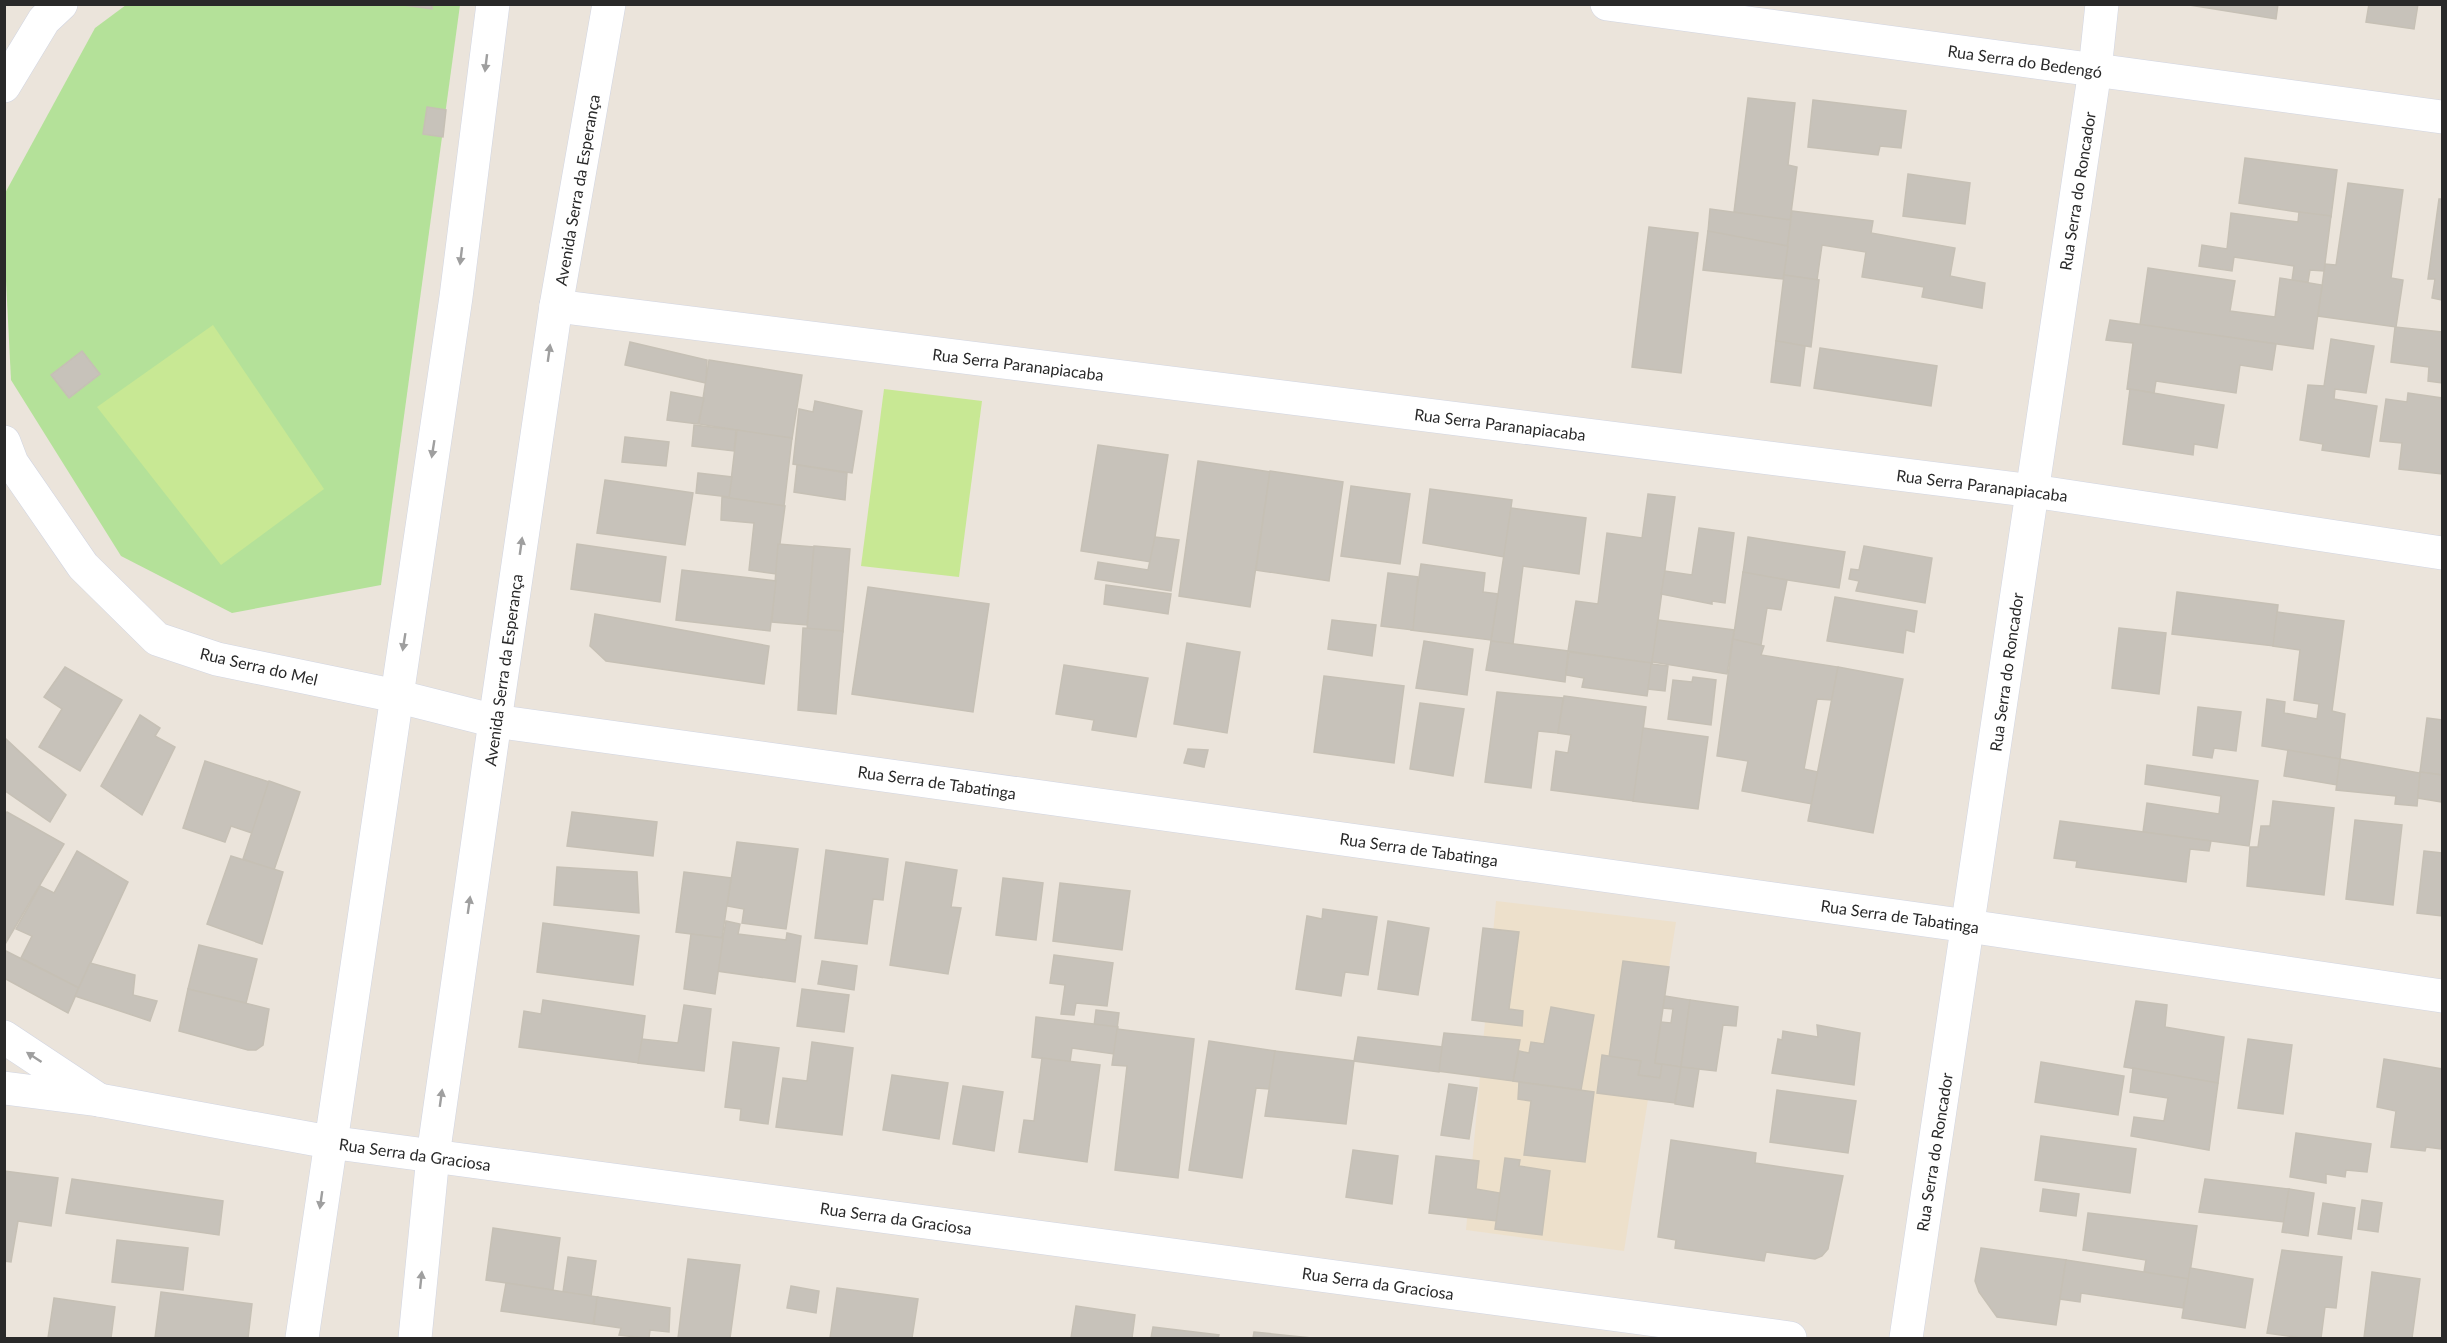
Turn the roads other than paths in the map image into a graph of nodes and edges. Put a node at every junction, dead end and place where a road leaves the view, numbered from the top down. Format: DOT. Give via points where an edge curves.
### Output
graph roads {
  1 [pos="61,4"];
  2 [pos="493,4"];
  3 [pos="609,4"];
  4 [pos="1607,4"];
  5 [pos="2102,4"];
  6 [pos="2096,70"];
  7 [pos="4,86"];
  8 [pos="2442,117"];
  9 [pos="556,306"];
  10 [pos="4,441"];
  11 [pos="2032,491"];
  12 [pos="2442,553"];
  13 [pos="396,696"];
  14 [pos="495,721"];
  15 [pos="1968,926"];
  16 [pos="2442,996"];
  17 [pos="4,1037"];
  18 [pos="4,1088"];
  19 [pos="99,1100"];
  20 [pos="329,1142"];
  21 [pos="432,1156"];
  22 [pos="302,1338"];
  23 [pos="415,1338"];
  24 [pos="1790,1338"];
  25 [pos="1906,1338"];
  1 -- 7 [label="street" via="44,20"];
  2 -- 13 [label="street, one-way" via="456,297"];
  3 -- 9 [label="street, Avenida Serra da Esperança"];
  4 -- 6 [label="street, Rua Serra do Bedengó"];
  5 -- 6 [label="street, Rua Serra do Roncador"];
  6 -- 8 [label="street, Rua Serra do Bedengó"];
  6 -- 11 [label="street, Rua Serra do Roncador"];
  9 -- 11 [label="street, Rua Serra Paranapiacaba"];
  14 -- 9 [label="street, Avenida Serra da Esperança, one-way"];
  10 -- 13 [label="street, Rua Serra do Mel" via="12,463 83,566 157,639 218,659"];
  11 -- 12 [label="street, Rua Serra Paranapiacaba"];
  11 -- 15 [label="street, Rua Serra do Roncador"];
  13 -- 14 [label="street, Rua Serra de Tabatinga"];
  13 -- 20 [label="street"];
  14 -- 15 [label="street, Rua Serra de Tabatinga"];
  21 -- 14 [label="street, Avenida Serra da Esperança, one-way"];
  15 -- 16 [label="street, Rua Serra de Tabatinga"];
  15 -- 25 [label="street, Rua Serra do Roncador"];
  19 -- 17 [label="street, one-way"];
  18 -- 19 [label="street, Rua Serra da Graciosa"];
  19 -- 20 [label="street, Rua Serra da Graciosa"];
  20 -- 21 [label="street, Rua Serra da Graciosa"];
  20 -- 22 [label="street, one-way"];
  23 -- 21 [label="street, Avenida Serra da Esperança, one-way"];
  21 -- 24 [label="street, Rua Serra da Graciosa"];
}
